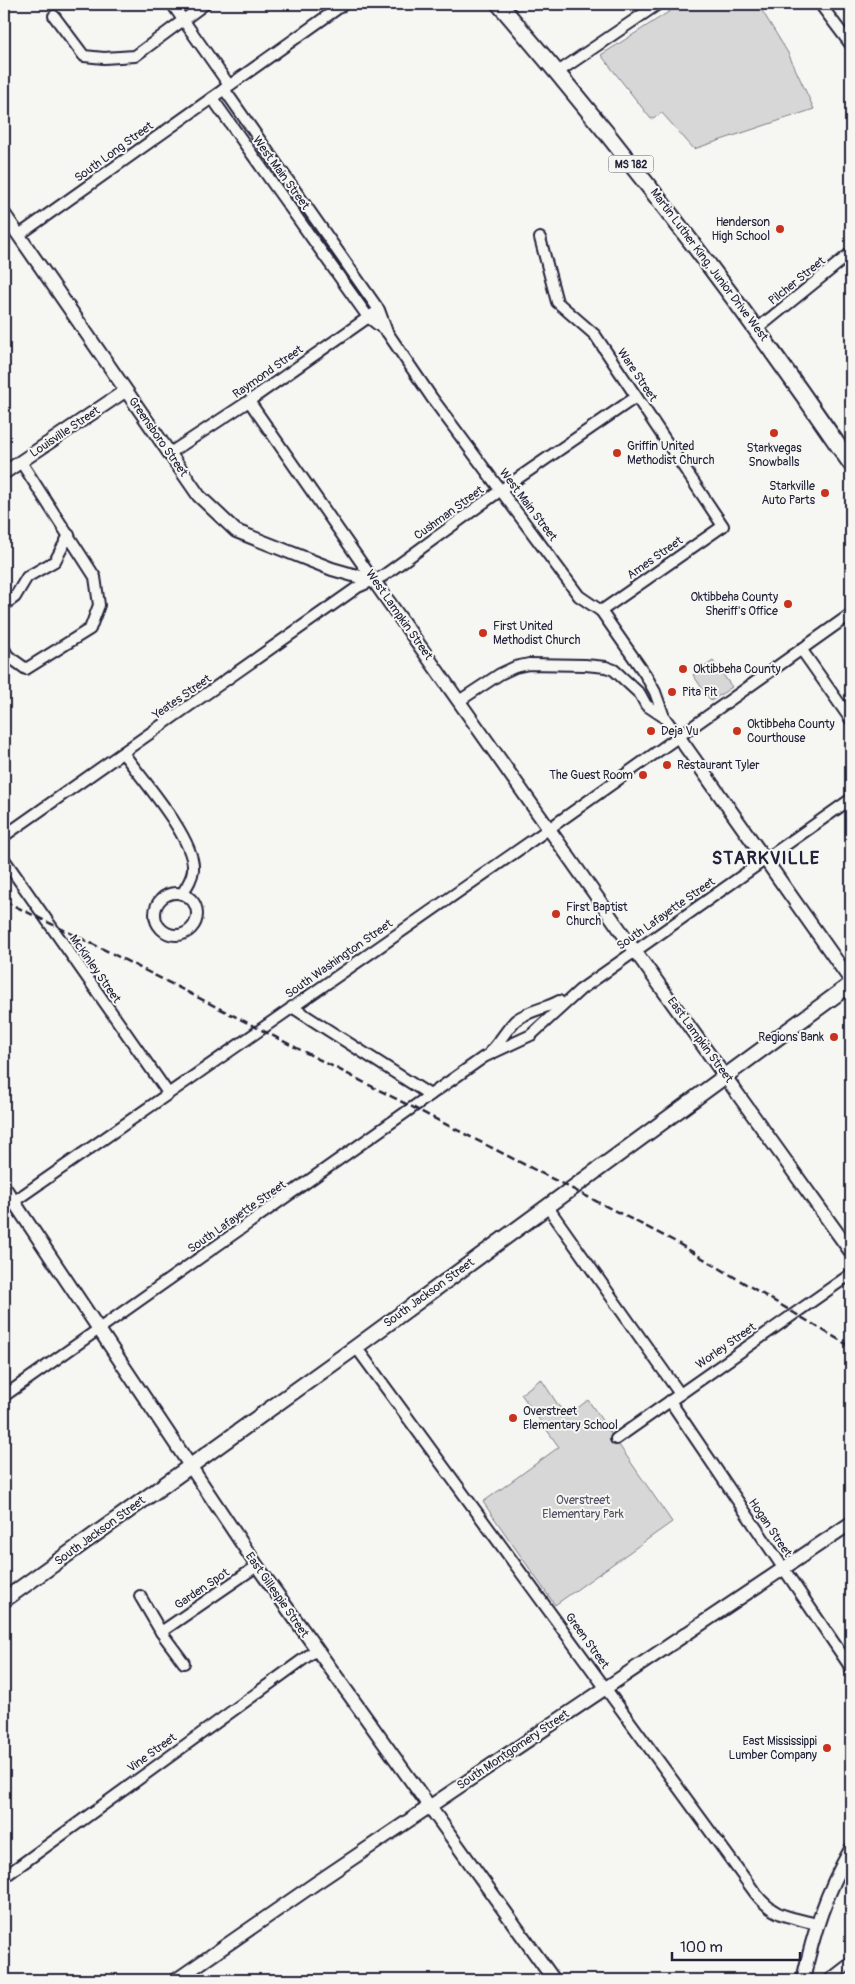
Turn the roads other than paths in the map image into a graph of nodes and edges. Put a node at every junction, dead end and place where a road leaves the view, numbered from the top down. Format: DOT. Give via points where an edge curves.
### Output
graph roads {
  1 [pos="172,4"];
  2 [pos="205,4"];
  3 [pos="344,4"];
  4 [pos="499,4"];
  5 [pos="658,4"];
  6 [pos="820,4"];
  7 [pos="54,16"];
  8 [pos="184,21"];
  9 [pos="851,45"];
  10 [pos="558,72"];
  11 [pos="227,87"];
  12 [pos="212,98"];
  13 [pos="4,214"];
  14 [pos="19,235"];
  15 [pos="540,238"];
  16 [pos="851,252"];
  17 [pos="379,310"];
  18 [pos="368,317"];
  19 [pos="758,329"];
  20 [pos="387,332"];
  21 [pos="125,391"];
  22 [pos="636,397"];
  23 [pos="249,401"];
  24 [pos="170,453"];
  25 [pos="21,462"];
  26 [pos="851,464"];
  27 [pos="4,473"];
  28 [pos="501,490"];
  29 [pos="723,526"];
  30 [pos="69,535"];
  31 [pos="374,581"];
  32 [pos="4,605"];
  33 [pos="601,611"];
  34 [pos="851,614"];
  35 [pos="4,649"];
  36 [pos="801,649"];
  37 [pos="651,688"];
  38 [pos="640,694"];
  39 [pos="459,701"];
  40 [pos="664,717"];
  41 [pos="851,720"];
  42 [pos="678,736"];
  43 [pos="123,753"];
  44 [pos="851,799"];
  45 [pos="550,828"];
  46 [pos="4,836"];
  47 [pos="766,858"];
  48 [pos="4,859"];
  49 [pos="182,894"];
  50 [pos="633,953"];
  51 [pos="851,983"];
  52 [pos="580,990"];
  53 [pos="292,1007"];
  54 [pos="537,1010"];
  55 [pos="544,1022"];
  56 [pos="508,1039"];
  57 [pos="725,1075"];
  58 [pos="168,1093"];
  59 [pos="430,1095"];
  60 [pos="4,1187"];
  61 [pos="13,1202"];
  62 [pos="547,1206"];
  63 [pos="851,1252"];
  64 [pos="851,1274"];
  65 [pos="99,1329"];
  66 [pos="356,1347"];
  67 [pos="680,1394"];
  68 [pos="4,1396"];
  69 [pos="670,1401"];
  70 [pos="616,1439"];
  71 [pos="190,1466"];
  72 [pos="851,1523"];
  73 [pos="257,1566"];
  74 [pos="783,1569"];
  75 [pos="140,1596"];
  76 [pos="4,1600"];
  77 [pos="161,1632"];
  78 [pos="316,1650"];
  79 [pos="184,1662"];
  80 [pos="851,1668"];
  81 [pos="606,1688"];
  82 [pos="429,1808"];
  83 [pos="851,1849"];
  84 [pos="4,1877"];
  85 [pos="816,1924"];
  86 [pos="851,1963"];
  87 [pos="176,1980"];
  88 [pos="554,1980"];
  89 [pos="803,1980"];
  90 [pos="829,1980"];
  1 -- 8 [label="street, West Main Street"];
  2 -- 8 [label="street"];
  3 -- 11 [label="street, South Long Street"];
  4 -- 10 [label="main road, Martin Luther King, Junior Drive West / MS 182"];
  5 -- 10 [label="street"];
  6 -- 9 [label="street"];
  7 -- 8 [label="street" via="84,56 104,58 136,56"];
  8 -- 11 [label="street, West Main Street"];
  10 -- 19 [label="main road, Martin Luther King, Junior Drive West / MS 182"];
  11 -- 12 [label="street, South Long Street"];
  11 -- 17 [label="street, West Main Street"];
  12 -- 14 [label="street, South Long Street"];
  12 -- 18 [label="street, West Main Street"];
  13 -- 14 [label="street, Greensboro Street"];
  14 -- 21 [label="street, Greensboro Street"];
  15 -- 22 [label="street, Ware Street" via="557,302 595,335"];
  16 -- 19 [label="street, Pilcher Street"];
  17 -- 18 [label="street, Raymond Street"];
  17 -- 20 [label="street, West Main Street"];
  18 -- 20 [label="street, West Main Street"];
  18 -- 23 [label="street, Raymond Street"];
  19 -- 26 [label="main road, Martin Luther King, Junior Drive West / MS 182"];
  20 -- 28 [label="street, West Main Street"];
  21 -- 24 [label="street, Greensboro Street"];
  21 -- 25 [label="street, Louisville Street"];
  22 -- 28 [label="street, Cushman Street"];
  22 -- 29 [label="street, Ware Street"];
  23 -- 24 [label="street, Raymond Street"];
  23 -- 31 [label="street, West Lampkin Street"];
  24 -- 31 [label="street, Greensboro Street" via="198,496 236,531 332,569"];
  25 -- 27 [label="street, Louisville Street"];
  25 -- 30 [label="street"];
  28 -- 31 [label="street, Cushman Street"];
  28 -- 33 [label="street, West Main Street" via="579,596"];
  29 -- 33 [label="street, Ames Street"];
  30 -- 32 [label="street" via="55,561 27,577 15,597"];
  30 -- 35 [label="street" via="95,578 98,604 90,629 26,669"];
  31 -- 39 [label="street, West Lampkin Street"];
  31 -- 43 [label="street, Yeates Street" via="358,587"];
  33 -- 37 [label="street, West Main Street" via="645,674"];
  34 -- 36 [label="street, South Washington Street"];
  36 -- 41 [label="street"];
  36 -- 42 [label="street, South Washington Street"];
  37 -- 38 [label="street"];
  37 -- 40 [label="street, West Main Street" via="658,697"];
  38 -- 39 [label="street" via="614,670 606,667 530,664 500,674"];
  38 -- 40 [label="street" via="646,705"];
  39 -- 45 [label="street, West Lampkin Street"];
  40 -- 42 [label="street, West Main Street"];
  42 -- 45 [label="street, South Washington Street"];
  42 -- 47 [label="street"];
  43 -- 46 [label="street, Yeates Street"];
  43 -- 49 [label="street" via="189,846 193,869"];
  44 -- 47 [label="street, South Lafayette Street"];
  45 -- 50 [label="street, East Lampkin Street"];
  45 -- 53 [label="street, South Washington Street"];
  47 -- 50 [label="street, South Lafayette Street"];
  47 -- 51 [label="street"];
  48 -- 58 [label="street, McKinley Street"];
  49 -- 49 [label="street" via="193,901 197,914 187,932 174,935 162,929 155,910 168,894"];
  50 -- 52 [label="street, South Lafayette Street"];
  50 -- 57 [label="street, East Lampkin Street"];
  51 -- 57 [label="main road, South Jackson Street"];
  52 -- 54 [label="street, South Lafayette Street"];
  52 -- 55 [label="street, South Lafayette Street"];
  53 -- 58 [label="street, South Washington Street"];
  53 -- 59 [label="street"];
  54 -- 55 [label="street" via="544,1015"];
  54 -- 56 [label="street, South Lafayette Street" via="516,1020"];
  55 -- 56 [label="street, South Lafayette Street" via="531,1035"];
  56 -- 59 [label="street, South Lafayette Street"];
  57 -- 62 [label="main road, South Jackson Street"];
  57 -- 63 [label="street, East Lampkin Street"];
  58 -- 61 [label="street, South Washington Street"];
  59 -- 65 [label="street, South Lafayette Street"];
  60 -- 61 [label="street, East Gillespie Street"];
  61 -- 65 [label="street, East Gillespie Street"];
  62 -- 66 [label="main road, South Jackson Street"];
  62 -- 67 [label="street"];
  64 -- 67 [label="street, Worley Street"];
  65 -- 68 [label="street, South Lafayette Street"];
  65 -- 71 [label="street, East Gillespie Street"];
  66 -- 71 [label="main road, South Jackson Street"];
  66 -- 81 [label="street, Green Street"];
  67 -- 69 [label="street, Worley Street"];
  69 -- 70 [label="street, Worley Street"];
  69 -- 74 [label="street, Hogan Street"];
  71 -- 73 [label="street, East Gillespie Street"];
  71 -- 76 [label="main road, South Jackson Street"];
  72 -- 74 [label="street, South Montgomery Street"];
  73 -- 77 [label="street, Garden Spot"];
  73 -- 78 [label="street, East Gillespie Street"];
  74 -- 80 [label="street, Hogan Street"];
  74 -- 81 [label="street, South Montgomery Street"];
  75 -- 77 [label="street"];
  77 -- 79 [label="street"];
  78 -- 82 [label="street, East Gillespie Street"];
  78 -- 84 [label="street, Vine Street"];
  81 -- 82 [label="street, South Montgomery Street"];
  81 -- 85 [label="street, Green Street" via="765,1906 786,1918"];
  82 -- 87 [label="street, South Montgomery Street"];
  82 -- 88 [label="street, East Gillespie Street"];
  83 -- 85 [label="street"];
  85 -- 89 [label="street"];
  86 -- 90 [label="street"];
}
